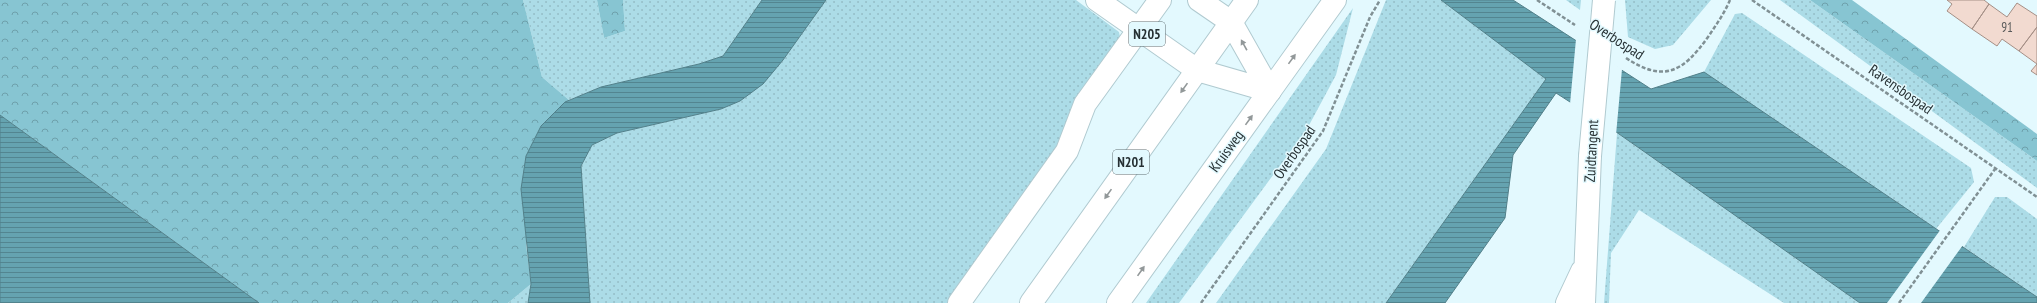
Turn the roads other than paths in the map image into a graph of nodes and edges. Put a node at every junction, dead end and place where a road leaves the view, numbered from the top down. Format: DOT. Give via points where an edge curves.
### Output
graph roads {
  1 [pos="1097,0"];
  2 [pos="1160,0"];
  3 [pos="1199,0"];
  4 [pos="1247,0"];
  5 [pos="1335,0"];
  6 [pos="1604,0"];
  7 [pos="1231,22"];
  8 [pos="1140,29"];
  9 [pos="1197,70"];
  10 [pos="1270,91"];
  11 [pos="1588,259"];
  12 [pos="959,303"];
  13 [pos="1031,303"];
  14 [pos="1118,303"];
  15 [pos="1567,303"];
  16 [pos="1584,303"];
  1 -- 8 [label="main road, N205"];
  2 -- 8 [label="main road"];
  3 -- 7 [label="main road"];
  4 -- 7 [label="main road, N201"];
  10 -- 5 [label="main road, Kruisweg, one-way"];
  6 -- 11 [label="main road, Zuidtangent, bridge" via="1590,156"];
  7 -- 9 [label="main road, N201"];
  10 -- 7 [label="main road, one-way"];
  8 -- 9 [label="main road, N205"];
  8 -- 12 [label="main road" via="1085,104 1067,151"];
  9 -- 10 [label="main road, N205"];
  9 -- 13 [label="main road, N201, one-way"];
  14 -- 10 [label="main road, Kruisweg, one-way"];
  11 -- 15 [label="main road"];
  11 -- 16 [label="main road, Zuidtangent"];
}
